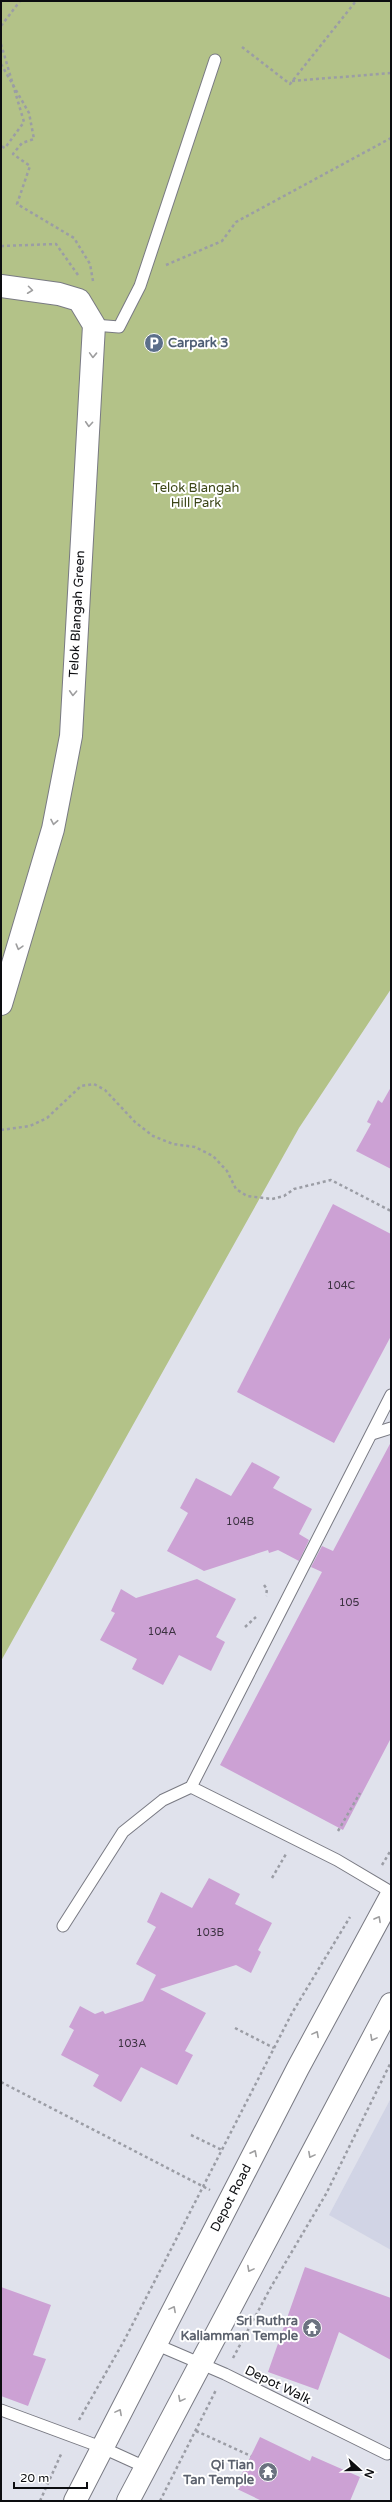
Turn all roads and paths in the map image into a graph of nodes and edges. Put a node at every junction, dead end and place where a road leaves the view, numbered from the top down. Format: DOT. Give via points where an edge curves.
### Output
graph roads {
  1 [pos="20,1"];
  2 [pos="356,1"];
  3 [pos="1,26"];
  4 [pos="1,44"];
  5 [pos="242,47"];
  6 [pos="215,60"];
  7 [pos="1,64"];
  8 [pos="391,72"];
  9 [pos="292,81"];
  10 [pos="391,138"];
  11 [pos="1,146"];
  12 [pos="1,246"];
  13 [pos="143,275"];
  14 [pos="80,280"];
  15 [pos="94,285"];
  16 [pos="1,286"];
  17 [pos="94,325"];
  18 [pos="1,1004"];
  19 [pos="1,1130"];
  20 [pos="391,1212"];
  21 [pos="391,1395"];
  22 [pos="391,1428"];
  23 [pos="372,1434"];
  24 [pos="264,1585"];
  25 [pos="265,1600"];
  26 [pos="191,1787"];
  27 [pos="360,1793"];
  28 [pos="338,1831"];
  29 [pos="286,1853"];
  30 [pos="272,1878"];
  31 [pos="391,1892"];
  32 [pos="391,1896"];
  33 [pos="352,1916"];
  34 [pos="63,1926"];
  35 [pos="391,2004"];
  36 [pos="235,2028"];
  37 [pos="274,2048"];
  38 [pos="391,2062"];
  39 [pos="1,2082"];
  40 [pos="191,2135"];
  41 [pos="222,2150"];
  42 [pos="203,2186"];
  43 [pos="230,2200"];
  44 [pos="155,2344"];
  45 [pos="200,2365"];
  46 [pos="225,2374"];
  47 [pos="1,2410"];
  48 [pos="196,2431"];
  49 [pos="70,2435"];
  50 [pos="101,2447"];
  51 [pos="387,2454"];
  52 [pos="251,2456"];
  53 [pos="146,2467"];
  54 [pos="40,2501"];
  55 [pos="75,2501"];
  56 [pos="128,2501"];
  57 [pos="160,2501"];
  1 -- 3 [label="path"];
  2 -- 9 [label="path"];
  4 -- 11 [label="path, bridge" via="24,122 5,148"];
  5 -- 9 [label="path" via="290,84"];
  6 -- 13 [label="lane"];
  7 -- 15 [label="path" via="30,113 34,139 22,143 13,154 30,166 17,204 74,238 90,264"];
  8 -- 9 [label="path"];
  10 -- 13 [label="path" via="236,222 222,242"];
  12 -- 14 [label="path" via="56,244 78,273"];
  13 -- 17 [label="lane" via="119,328"];
  16 -- 17 [label="street, one-way" via="59,294 79,300"];
  17 -- 18 [label="street, Telok Blangah Green, one-way" via="71,736 53,829"];
  19 -- 20 [label="path" via="30,1126 47,1118 81,1086 94,1084 105,1090 135,1122 153,1136 173,1144 195,1147 213,1156 227,1171 236,1189 247,1196 272,1199 284,1196 294,1189 331,1180"];
  21 -- 23 [label="lane"];
  22 -- 23 [label="lane"];
  23 -- 26 [label="lane" via="307,1555 280,1614"];
  24 -- 25 [label="path" via="268,1589"];
  26 -- 31 [label="lane" via="337,1860"];
  26 -- 34 [label="lane" via="163,1800 123,1832"];
  27 -- 28 [label="path"];
  29 -- 30 [label="path"];
  43 -- 32 [label="street, Depot Road, one-way"];
  33 -- 37 [label="path" via="292,2013"];
  35 -- 45 [label="street, one-way"];
  36 -- 37 [label="path"];
  37 -- 41 [label="path"];
  38 -- 46 [label="path" via="326,2194 271,2287"];
  39 -- 42 [label="path"];
  40 -- 41 [label="path"];
  41 -- 42 [label="path"];
  42 -- 43 [label="path"];
  42 -- 49 [label="path" via="125,2339"];
  44 -- 43 [label="street, Depot Road, one-way"];
  44 -- 45 [label="lane, Depot Walk"];
  50 -- 44 [label="street, Depot Road, one-way"];
  45 -- 46 [label="lane, Depot Walk"];
  45 -- 53 [label="street, one-way"];
  46 -- 48 [label="path"];
  46 -- 51 [label="lane, Depot Walk"];
  47 -- 49 [label="lane"];
  48 -- 52 [label="path"];
  48 -- 57 [label="path"];
  49 -- 50 [label="lane"];
  49 -- 54 [label="path"];
  50 -- 53 [label="lane"];
  50 -- 55 [label="street, Depot Road"];
  53 -- 56 [label="street"];
}
